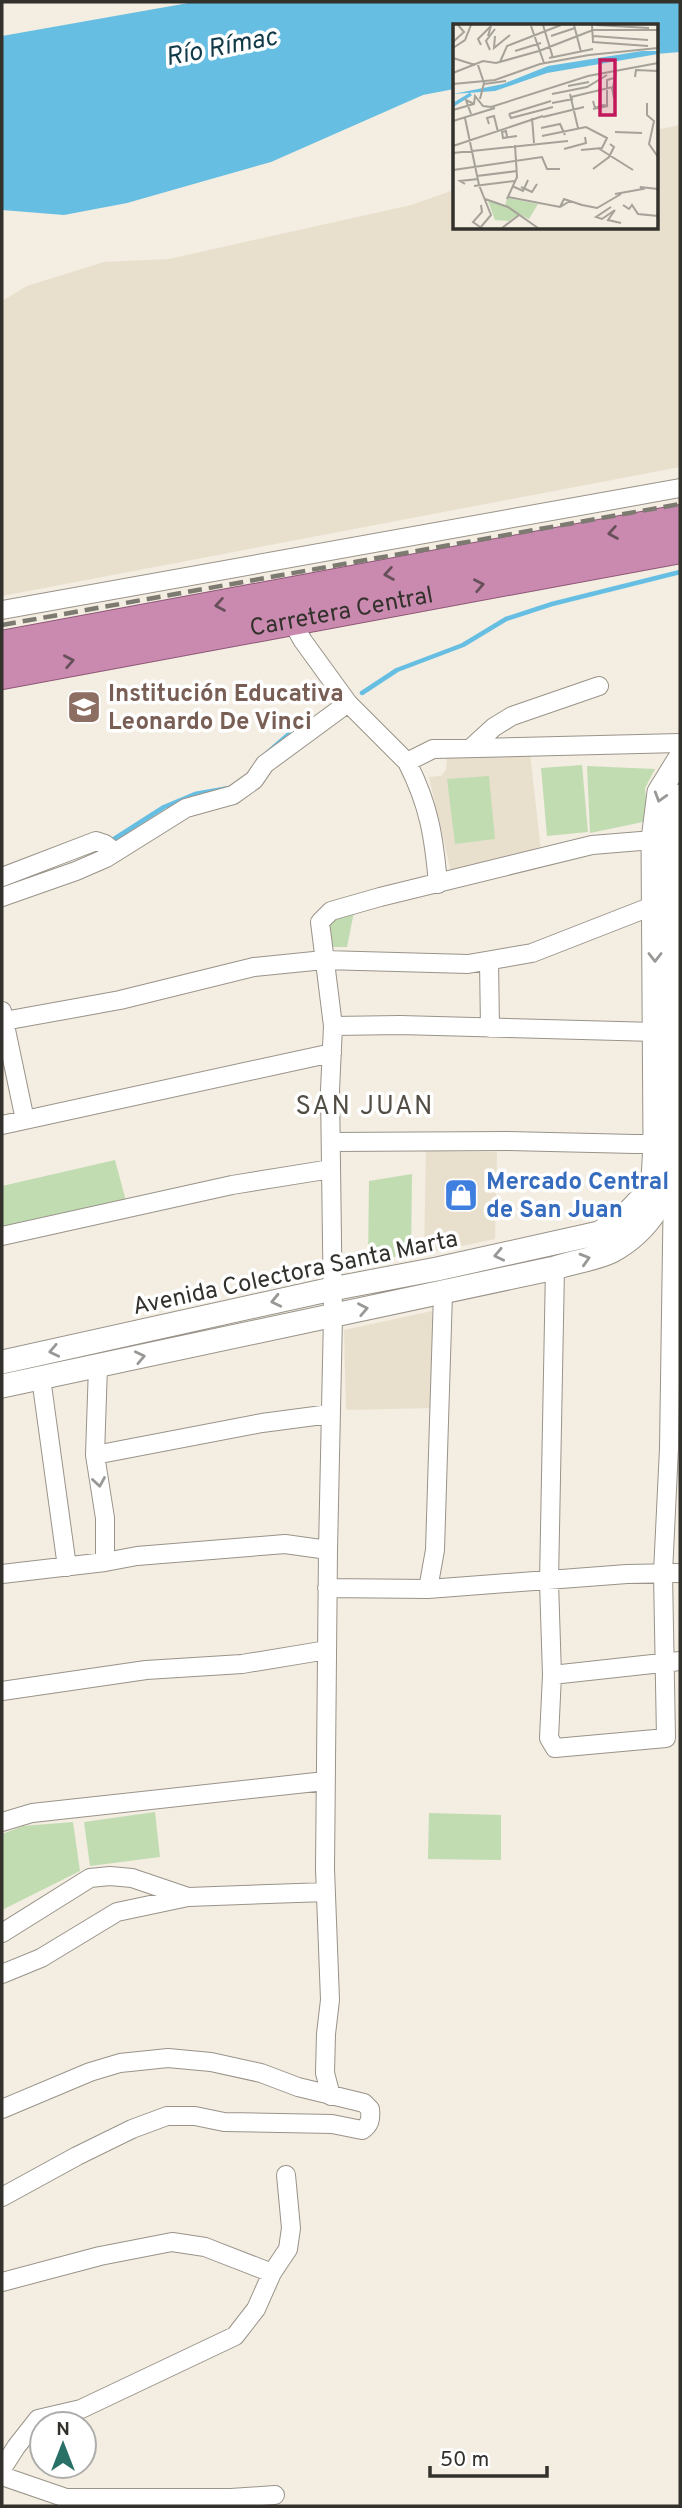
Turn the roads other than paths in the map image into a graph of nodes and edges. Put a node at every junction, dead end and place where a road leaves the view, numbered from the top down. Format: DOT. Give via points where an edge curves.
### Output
graph roads {
  1 [pos="680,488"];
  2 [pos="680,520"];
  3 [pos="680,548"];
  4 [pos="111,590"];
  5 [pos="289,606"];
  6 [pos="2,610"];
  7 [pos="116,625"];
  8 [pos="2,646"];
  9 [pos="2,674"];
  10 [pos="599,685"];
  11 [pos="348,703"];
  12 [pos="680,743"];
  13 [pos="471,748"];
  14 [pos="680,758"];
  15 [pos="407,762"];
  16 [pos="680,796"];
  17 [pos="653,840"];
  18 [pos="115,852"];
  19 [pos="2,877"];
  20 [pos="438,884"];
  21 [pos="677,888"];
  22 [pos="2,897"];
  23 [pos="654,905"];
  24 [pos="324,960"];
  25 [pos="489,961"];
  26 [pos="678,969"];
  27 [pos="3,1016"];
  28 [pos="333,1027"];
  29 [pos="490,1028"];
  30 [pos="654,1032"];
  31 [pos="332,1053"];
  32 [pos="678,1053"];
  33 [pos="25,1120"];
  34 [pos="2,1125"];
  35 [pos="331,1142"];
  36 [pos="655,1144"];
  37 [pos="677,1160"];
  38 [pos="331,1169"];
  39 [pos="2,1236"];
  40 [pos="555,1268"];
  41 [pos="332,1289"];
  42 [pos="443,1293"];
  43 [pos="333,1315"];
  44 [pos="2,1362"];
  45 [pos="98,1366"];
  46 [pos="41,1378"];
  47 [pos="2,1386"];
  48 [pos="330,1415"];
  49 [pos="675,1430"];
  50 [pos="95,1455"];
  51 [pos="673,1518"];
  52 [pos="328,1550"];
  53 [pos="105,1562"];
  54 [pos="67,1567"];
  55 [pos="671,1573"];
  56 [pos="2,1574"];
  57 [pos="549,1582"];
  58 [pos="327,1588"];
  59 [pos="428,1589"];
  60 [pos="327,1650"];
  61 [pos="672,1661"];
  62 [pos="552,1675"];
  63 [pos="2,1691"];
  64 [pos="326,1781"];
  65 [pos="2,1822"];
  66 [pos="326,1892"];
  67 [pos="188,1897"];
  68 [pos="2,1933"];
  69 [pos="2,1974"];
  70 [pos="331,2096"];
  71 [pos="2,2109"];
  72 [pos="286,2175"];
  73 [pos="2,2197"];
  74 [pos="272,2273"];
  75 [pos="2,2282"];
  76 [pos="2,2469"];
  77 [pos="2,2476"];
  78 [pos="275,2494"];
  1 -- 4 [label="street"];
  2 -- 5 [label="highway, Carretera Central, one-way"];
  5 -- 3 [label="highway, Carretera Central, one-way"];
  4 -- 6 [label="street"];
  4 -- 7 [label="street"];
  5 -- 7 [label="highway, Carretera Central, one-way"];
  9 -- 5 [label="highway, Carretera Central, one-way"];
  5 -- 11 [label="street"];
  7 -- 8 [label="highway, Carretera Central"];
  10 -- 13 [label="street" via="512,716"];
  11 -- 15 [label="street"];
  11 -- 18 [label="street" via="265,764 233,794 186,808"];
  12 -- 13 [label="street"];
  13 -- 15 [label="street" via="433,749"];
  14 -- 17 [label="street, Avenida Colectora Santa Marta, one-way" via="659,792"];
  15 -- 20 [label="street" via="434,834"];
  16 -- 21 [label="street, Avenida Colectora Santa Marta" via="674,824"];
  17 -- 20 [label="street" via="592,845"];
  17 -- 23 [label="street, Avenida Colectora Santa Marta"];
  18 -- 19 [label="street" via="96,841"];
  18 -- 22 [label="street" via="76,872"];
  20 -- 24 [label="street" via="331,911 320,922"];
  21 -- 26 [label="street, Avenida Colectora Santa Marta"];
  23 -- 25 [label="street" via="532,953"];
  23 -- 30 [label="street, Avenida Colectora Santa Marta, one-way"];
  24 -- 25 [label="street"];
  24 -- 27 [label="street" via="254,967 120,1000"];
  24 -- 28 [label="street"];
  25 -- 29 [label="street"];
  26 -- 32 [label="street, Avenida Colectora Santa Marta"];
  27 -- 33 [label="street"];
  28 -- 29 [label="street"];
  28 -- 31 [label="street"];
  29 -- 30 [label="street"];
  30 -- 36 [label="street, Avenida Colectora Santa Marta"];
  31 -- 33 [label="street"];
  31 -- 35 [label="street"];
  32 -- 37 [label="street, Avenida Colectora Santa Marta"];
  33 -- 34 [label="street"];
  35 -- 36 [label="street"];
  35 -- 38 [label="street"];
  36 -- 37 [label="street"];
  36 -- 41 [label="street, Avenida Colectora Santa Marta, one-way" via="653,1180 642,1198 621,1220 599,1233"];
  40 -- 37 [label="street, Avenida Colectora Santa Marta, one-way" via="611,1252 638,1234 654,1216"];
  37 -- 49 [label="street" via="670,1250"];
  38 -- 39 [label="street" via="232,1185"];
  38 -- 41 [label="street"];
  40 -- 42 [label="street, Avenida Colectora Santa Marta"];
  40 -- 57 [label="street"];
  41 -- 43 [label="street"];
  41 -- 44 [label="street, Avenida Colectora Santa Marta, one-way"];
  43 -- 42 [label="street, Avenida Colectora Santa Marta, one-way"];
  42 -- 59 [label="street" via="435,1550"];
  45 -- 43 [label="street, Avenida Colectora Santa Marta, one-way"];
  43 -- 48 [label="street"];
  45 -- 46 [label="street, Avenida Colectora Santa Marta"];
  45 -- 50 [label="street"];
  46 -- 47 [label="street, Avenida Colectora Santa Marta"];
  46 -- 54 [label="street"];
  48 -- 50 [label="street" via="262,1423"];
  48 -- 52 [label="street"];
  49 -- 51 [label="street"];
  50 -- 53 [label="street, one-way"];
  51 -- 55 [label="street"];
  52 -- 53 [label="street" via="285,1544"];
  52 -- 58 [label="street"];
  53 -- 54 [label="street"];
  54 -- 56 [label="street"];
  55 -- 57 [label="street"];
  55 -- 61 [label="street"];
  57 -- 59 [label="street"];
  57 -- 62 [label="street"];
  58 -- 59 [label="street"];
  58 -- 60 [label="street"];
  60 -- 63 [label="street"];
  60 -- 64 [label="street"];
  61 -- 62 [label="street"];
  61 -- 62 [label="street" via="666,1738 627,1743 555,1748 549,1738"];
  64 -- 65 [label="street" via="32,1813"];
  64 -- 66 [label="street"];
  66 -- 67 [label="street"];
  66 -- 70 [label="street" via="330,2000 325,2073"];
  67 -- 68 [label="street" via="132,1878 90,1878"];
  67 -- 69 [label="street" via="117,1912 41,1958"];
  70 -- 71 [label="street" via="261,2073 168,2058 110,2066"];
  70 -- 73 [label="street" via="364,2103 370,2109 368,2126 362,2130 332,2124 167,2116 76,2156"];
  72 -- 74 [label="street" via="291,2228 288,2249"];
  74 -- 75 [label="street" via="205,2247 172,2242"];
  74 -- 76 [label="street" via="256,2309 235,2336 81,2409 38,2419"];
  77 -- 78 [label="street" via="66,2498"];
}
